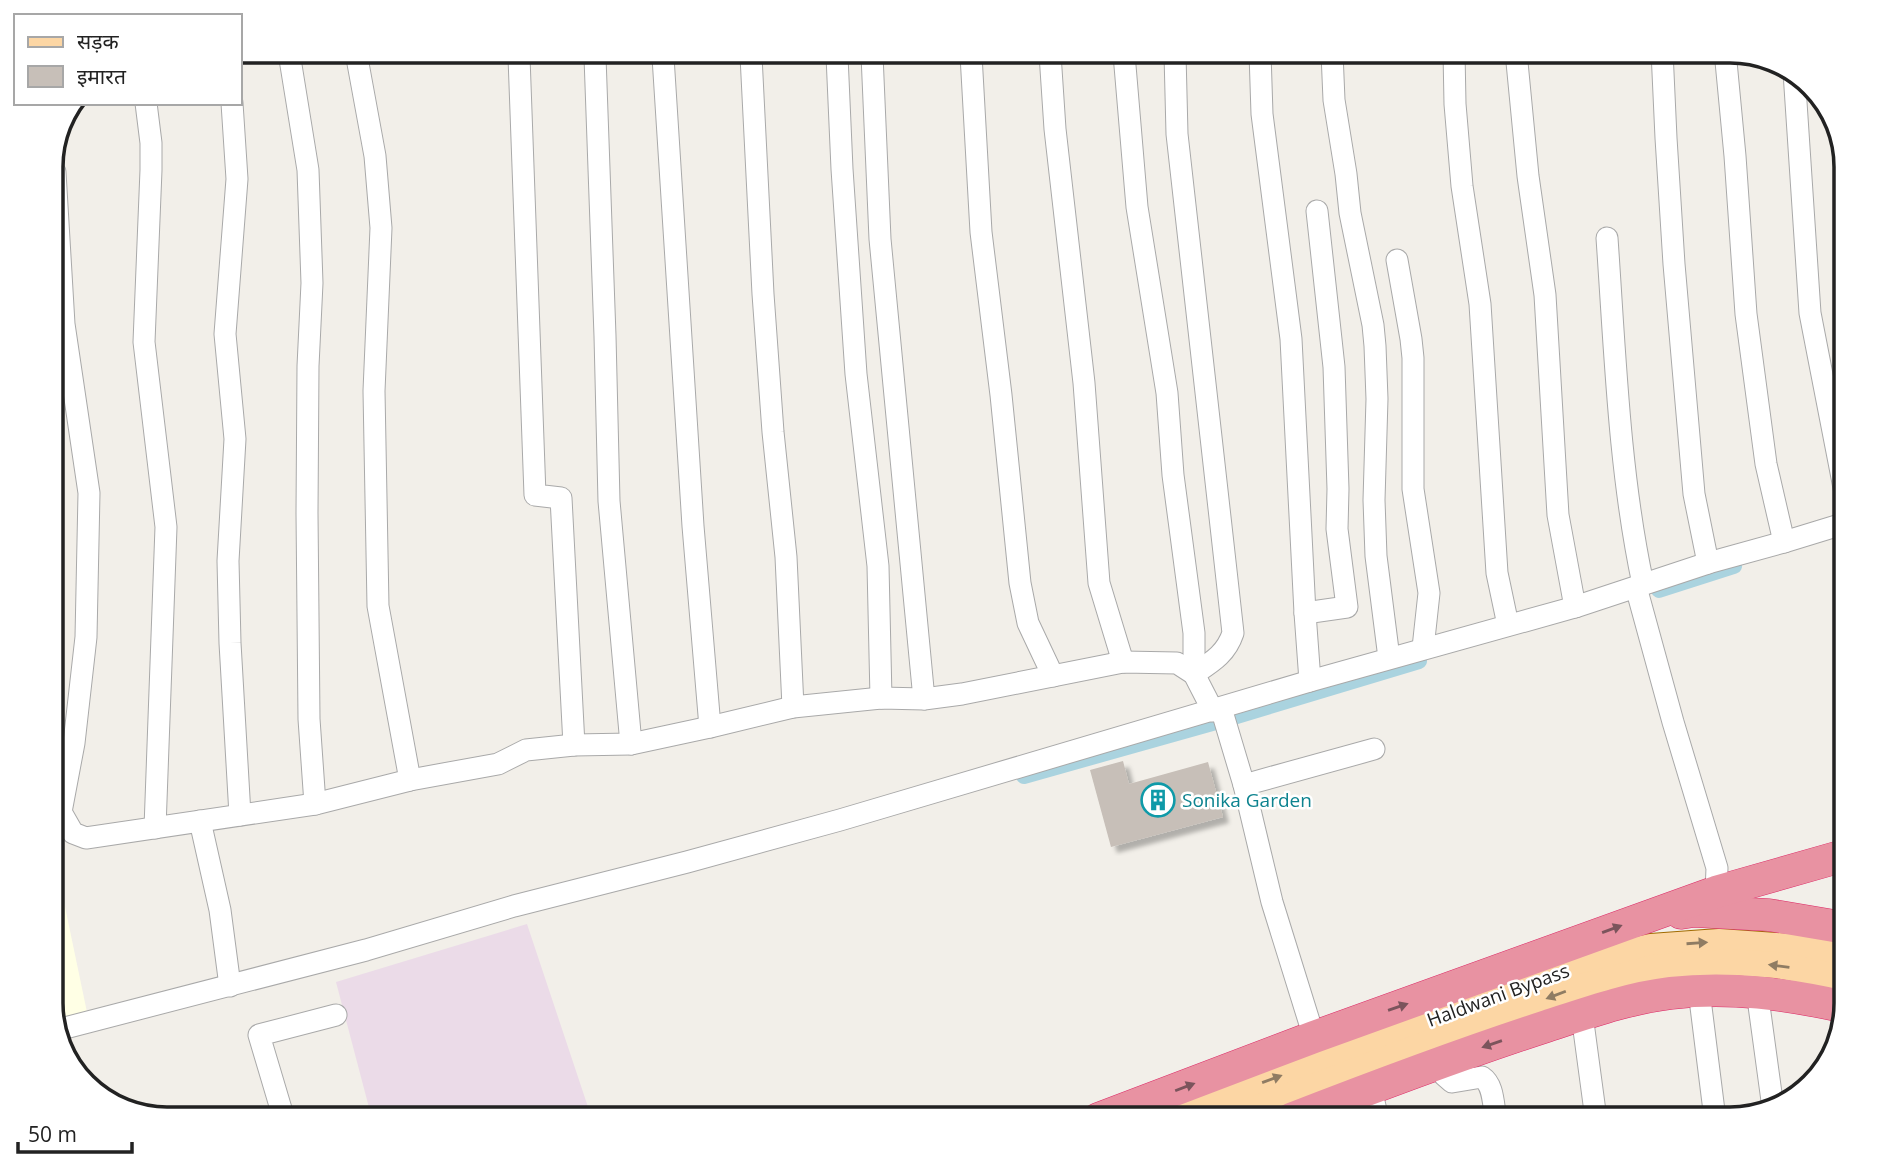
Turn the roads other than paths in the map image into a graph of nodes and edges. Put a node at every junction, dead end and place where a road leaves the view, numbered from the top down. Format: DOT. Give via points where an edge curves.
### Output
graph roads {
  1 [pos="291,63"];
  2 [pos="358,63"];
  3 [pos="519,63"];
  4 [pos="595,63"];
  5 [pos="663,63"];
  6 [pos="751,63"];
  7 [pos="837,63"];
  8 [pos="872,63"];
  9 [pos="971,63"];
  10 [pos="1051,63"];
  11 [pos="1125,63"];
  12 [pos="1175,63"];
  13 [pos="1260,63"];
  14 [pos="1332,63"];
  15 [pos="1454,63"];
  16 [pos="1517,63"];
  17 [pos="1663,63"];
  18 [pos="1726,63"];
  19 [pos="1795,87"];
  20 [pos="146,105"];
  21 [pos="232,105"];
  22 [pos="1317,211"];
  23 [pos="1607,238"];
  24 [pos="1397,260"];
  25 [pos="63,307"];
  26 [pos="1834,436"];
  27 [pos="1834,527"];
  28 [pos="1784,542"];
  29 [pos="1708,563"];
  30 [pos="1639,591"];
  31 [pos="1575,607"];
  32 [pos="1305,613"];
  33 [pos="1508,625"];
  34 [pos="1423,648"];
  35 [pos="1389,658"];
  36 [pos="1123,662"];
  37 [pos="1194,674"];
  38 [pos="1053,676"];
  39 [pos="1310,681"];
  40 [pos="881,698"];
  41 [pos="924,699"];
  42 [pos="793,707"];
  43 [pos="1221,714"];
  44 [pos="710,727"];
  45 [pos="631,744"];
  46 [pos="574,745"];
  47 [pos="1374,749"];
  48 [pos="410,780"];
  49 [pos="63,782"];
  50 [pos="1244,785"];
  51 [pos="315,804"];
  52 [pos="240,815"];
  53 [pos="63,818"];
  54 [pos="200,821"];
  55 [pos="155,828"];
  56 [pos="1834,858"];
  57 [pos="1785,872"];
  58 [pos="1716,892"];
  59 [pos="1645,918"];
  60 [pos="1785,918"];
  61 [pos="1834,926"];
  62 [pos="1834,954"];
  63 [pos="1834,976"];
  64 [pos="230,986"];
  65 [pos="1699,991"];
  66 [pos="1757,992"];
  67 [pos="1834,1004"];
  68 [pos="336,1015"];
  69 [pos="1582,1015"];
  70 [pos="66,1028"];
  71 [pos="1314,1037"];
  72 [pos="1439,1062"];
  73 [pos="1371,1089"];
  74 [pos="1772,1098"];
  75 [pos="281,1107"];
  76 [pos="1130,1107"];
  77 [pos="1194,1107"];
  78 [pos="1261,1107"];
  79 [pos="1336,1107"];
  80 [pos="1375,1107"];
  81 [pos="1494,1107"];
  82 [pos="1594,1107"];
  83 [pos="1713,1107"];
  1 -- 51 [label="street" via="308,170 309,719"];
  2 -- 48 [label="street" via="375,156 381,228 374,391 378,606"];
  3 -- 46 [label="street" via="535,495 561,498"];
  4 -- 45 [label="street" via="608,501"];
  5 -- 44 [label="street"];
  6 -- 42 [label="street"];
  7 -- 40 [label="street" via="856,374 878,566"];
  8 -- 41 [label="street" via="880,239"];
  9 -- 38 [label="street" via="981,232 1020,583 1028,623"];
  10 -- 36 [label="street" via="1098,583"];
  11 -- 37 [label="street" via="1137,206 1167,393 1194,633"];
  12 -- 37 [label="street" via="1177,134 1233,633 1229,646"];
  13 -- 32 [label="street" via="1262,114 1291,339"];
  14 -- 35 [label="street" via="1350,213 1376,346 1375,528"];
  15 -- 33 [label="street" via="1462,186 1480,303 1497,573"];
  16 -- 31 [label="street" via="1545,295 1558,515"];
  17 -- 29 [label="street" via="1694,494"];
  18 -- 28 [label="street" via="1746,314 1766,464"];
  19 -- 26 [label="street" via="1810,313"];
  20 -- 55 [label="street" via="151,170 144,342 166,527"];
  21 -- 52 [label="street" via="237,179 225,334 235,439 228,561"];
  22 -- 32 [label="street" via="1334,367 1337,529 1347,607"];
  23 -- 30 [label="street" via="1618,401"];
  24 -- 34 [label="street" via="1413,358 1414,496 1429,593"];
  25 -- 49 [label="street" via="89,493 86,636 74,743"];
  27 -- 28 [label="street"];
  28 -- 29 [label="street"];
  29 -- 30 [label="street"];
  30 -- 31 [label="street"];
  30 -- 58 [label="street" via="1717,868"];
  31 -- 33 [label="street"];
  32 -- 39 [label="street"];
  33 -- 34 [label="street"];
  34 -- 35 [label="street"];
  35 -- 39 [label="street"];
  36 -- 37 [label="street" via="1177,663"];
  36 -- 38 [label="street"];
  37 -- 43 [label="street"];
  38 -- 41 [label="street"];
  39 -- 43 [label="street"];
  40 -- 41 [label="street"];
  40 -- 42 [label="street"];
  42 -- 44 [label="street"];
  43 -- 50 [label="street"];
  43 -- 64 [label="street"];
  44 -- 45 [label="street"];
  45 -- 46 [label="street"];
  46 -- 48 [label="street" via="526,750 498,764"];
  47 -- 50 [label="street"];
  48 -- 51 [label="street"];
  50 -- 71 [label="street" via="1272,902"];
  51 -- 52 [label="street"];
  52 -- 54 [label="street"];
  53 -- 55 [label="street" via="73,833 86,838"];
  54 -- 55 [label="street"];
  54 -- 64 [label="street" via="220,910"];
  56 -- 57 [label="highway"];
  57 -- 58 [label="highway"];
  57 -- 60 [label="highway"];
  58 -- 59 [label="highway"];
  59 -- 60 [label="highway" via="1693,911"];
  71 -- 59 [label="highway, one-way"];
  60 -- 61 [label="highway"];
  77 -- 62 [label="main road, Haldwani Bypass, one-way" via="1531,981 1615,955 1719,942"];
  63 -- 78 [label="main road, Haldwani Bypass, one-way" via="1730,962 1653,968 1566,991"];
  64 -- 70 [label="street"];
  65 -- 66 [label="highway"];
  65 -- 69 [label="highway" via="1634,1000"];
  65 -- 83 [label="street"];
  66 -- 67 [label="highway"];
  66 -- 74 [label="street"];
  68 -- 75 [label="street" via="259,1035"];
  69 -- 72 [label="highway, one-way"];
  69 -- 82 [label="street"];
  76 -- 71 [label="highway, one-way"];
  72 -- 73 [label="highway"];
  72 -- 81 [label="street" via="1452,1082 1486,1079"];
  73 -- 79 [label="highway"];
  73 -- 80 [label="street"];
}
